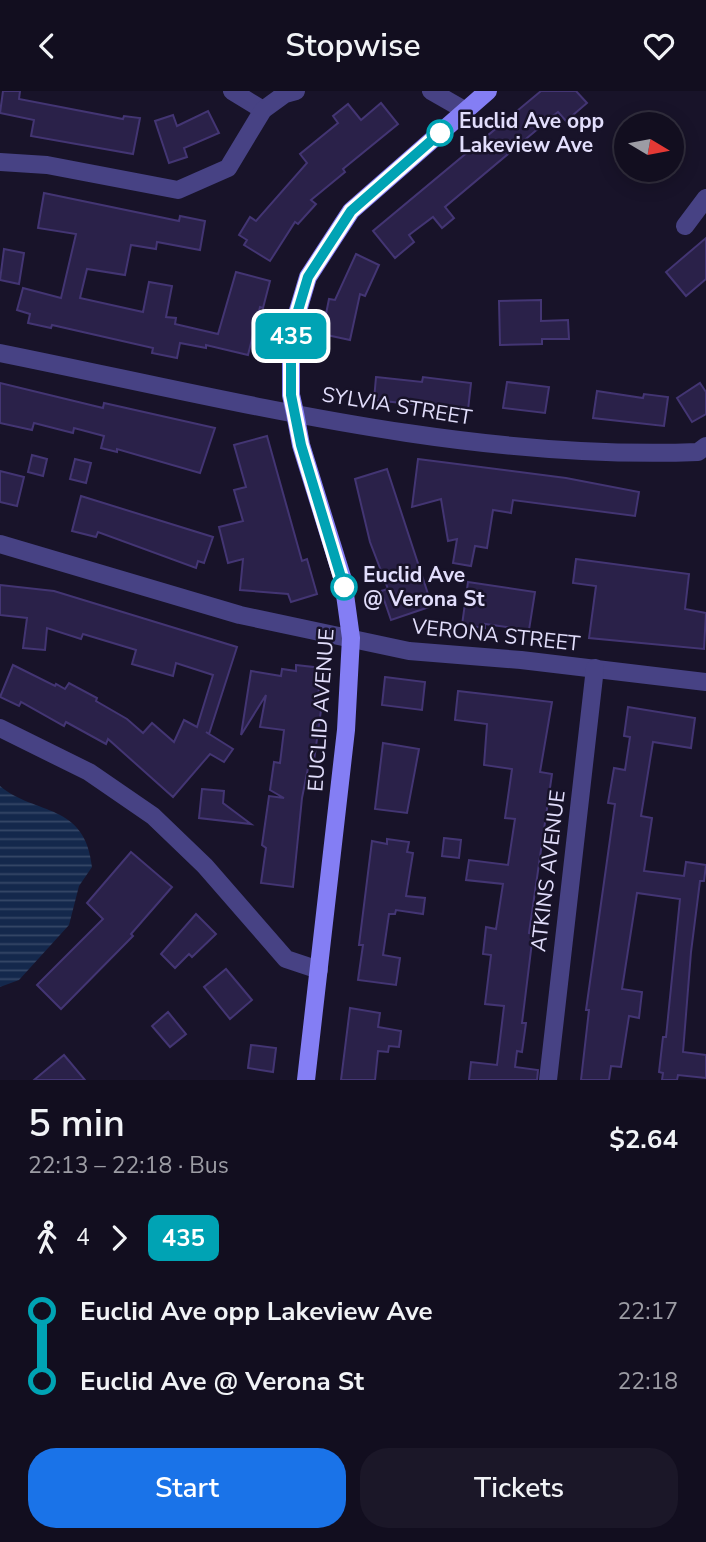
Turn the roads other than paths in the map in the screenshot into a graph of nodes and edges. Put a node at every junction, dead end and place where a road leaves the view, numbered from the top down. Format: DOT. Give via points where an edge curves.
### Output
graph roads {
  1 [pos="232,91"];
  2 [pos="296,91"];
  3 [pos="431,91"];
  4 [pos="488,91"];
  5 [pos="263,110"];
  6 [pos="466,111"];
  7 [pos="0,162"];
  8 [pos="706,198"];
  9 [pos="685,226"];
  10 [pos="0,353"];
  11 [pos="295,413"];
  12 [pos="706,446"];
  13 [pos="0,544"];
  14 [pos="351,638"];
  15 [pos="595,669"];
  16 [pos="706,682"];
  17 [pos="0,728"];
  18 [pos="319,970"];
  19 [pos="306,1080"];
  20 [pos="548,1080"];
  1 -- 5 [label="street"];
  2 -- 5 [label="street"];
  3 -- 6 [label="street"];
  4 -- 6 [label="street, EUCLID AVENUE"];
  5 -- 7 [label="street" via="228,168 178,190 47,165"];
  6 -- 11 [label="street, EUCLID AVENUE" via="351,211 308,277 291,334"];
  8 -- 9 [label="street"];
  10 -- 11 [label="street, SYLVIA STREET"];
  11 -- 12 [label="street, SYLVIA STREET" via="506,446 632,454 698,452"];
  11 -- 14 [label="street, EUCLID AVENUE" via="342,580"];
  13 -- 14 [label="street, VERONA STREET" via="240,615"];
  14 -- 15 [label="street, VERONA STREET" via="409,650"];
  14 -- 18 [label="street, EUCLID AVENUE" via="346,730"];
  15 -- 16 [label="street, VERONA STREET"];
  15 -- 20 [label="street, ATKINS AVENUE"];
  17 -- 18 [label="street" via="89,772 153,816 205,866 286,958"];
  18 -- 19 [label="street, EUCLID AVENUE"];
}
